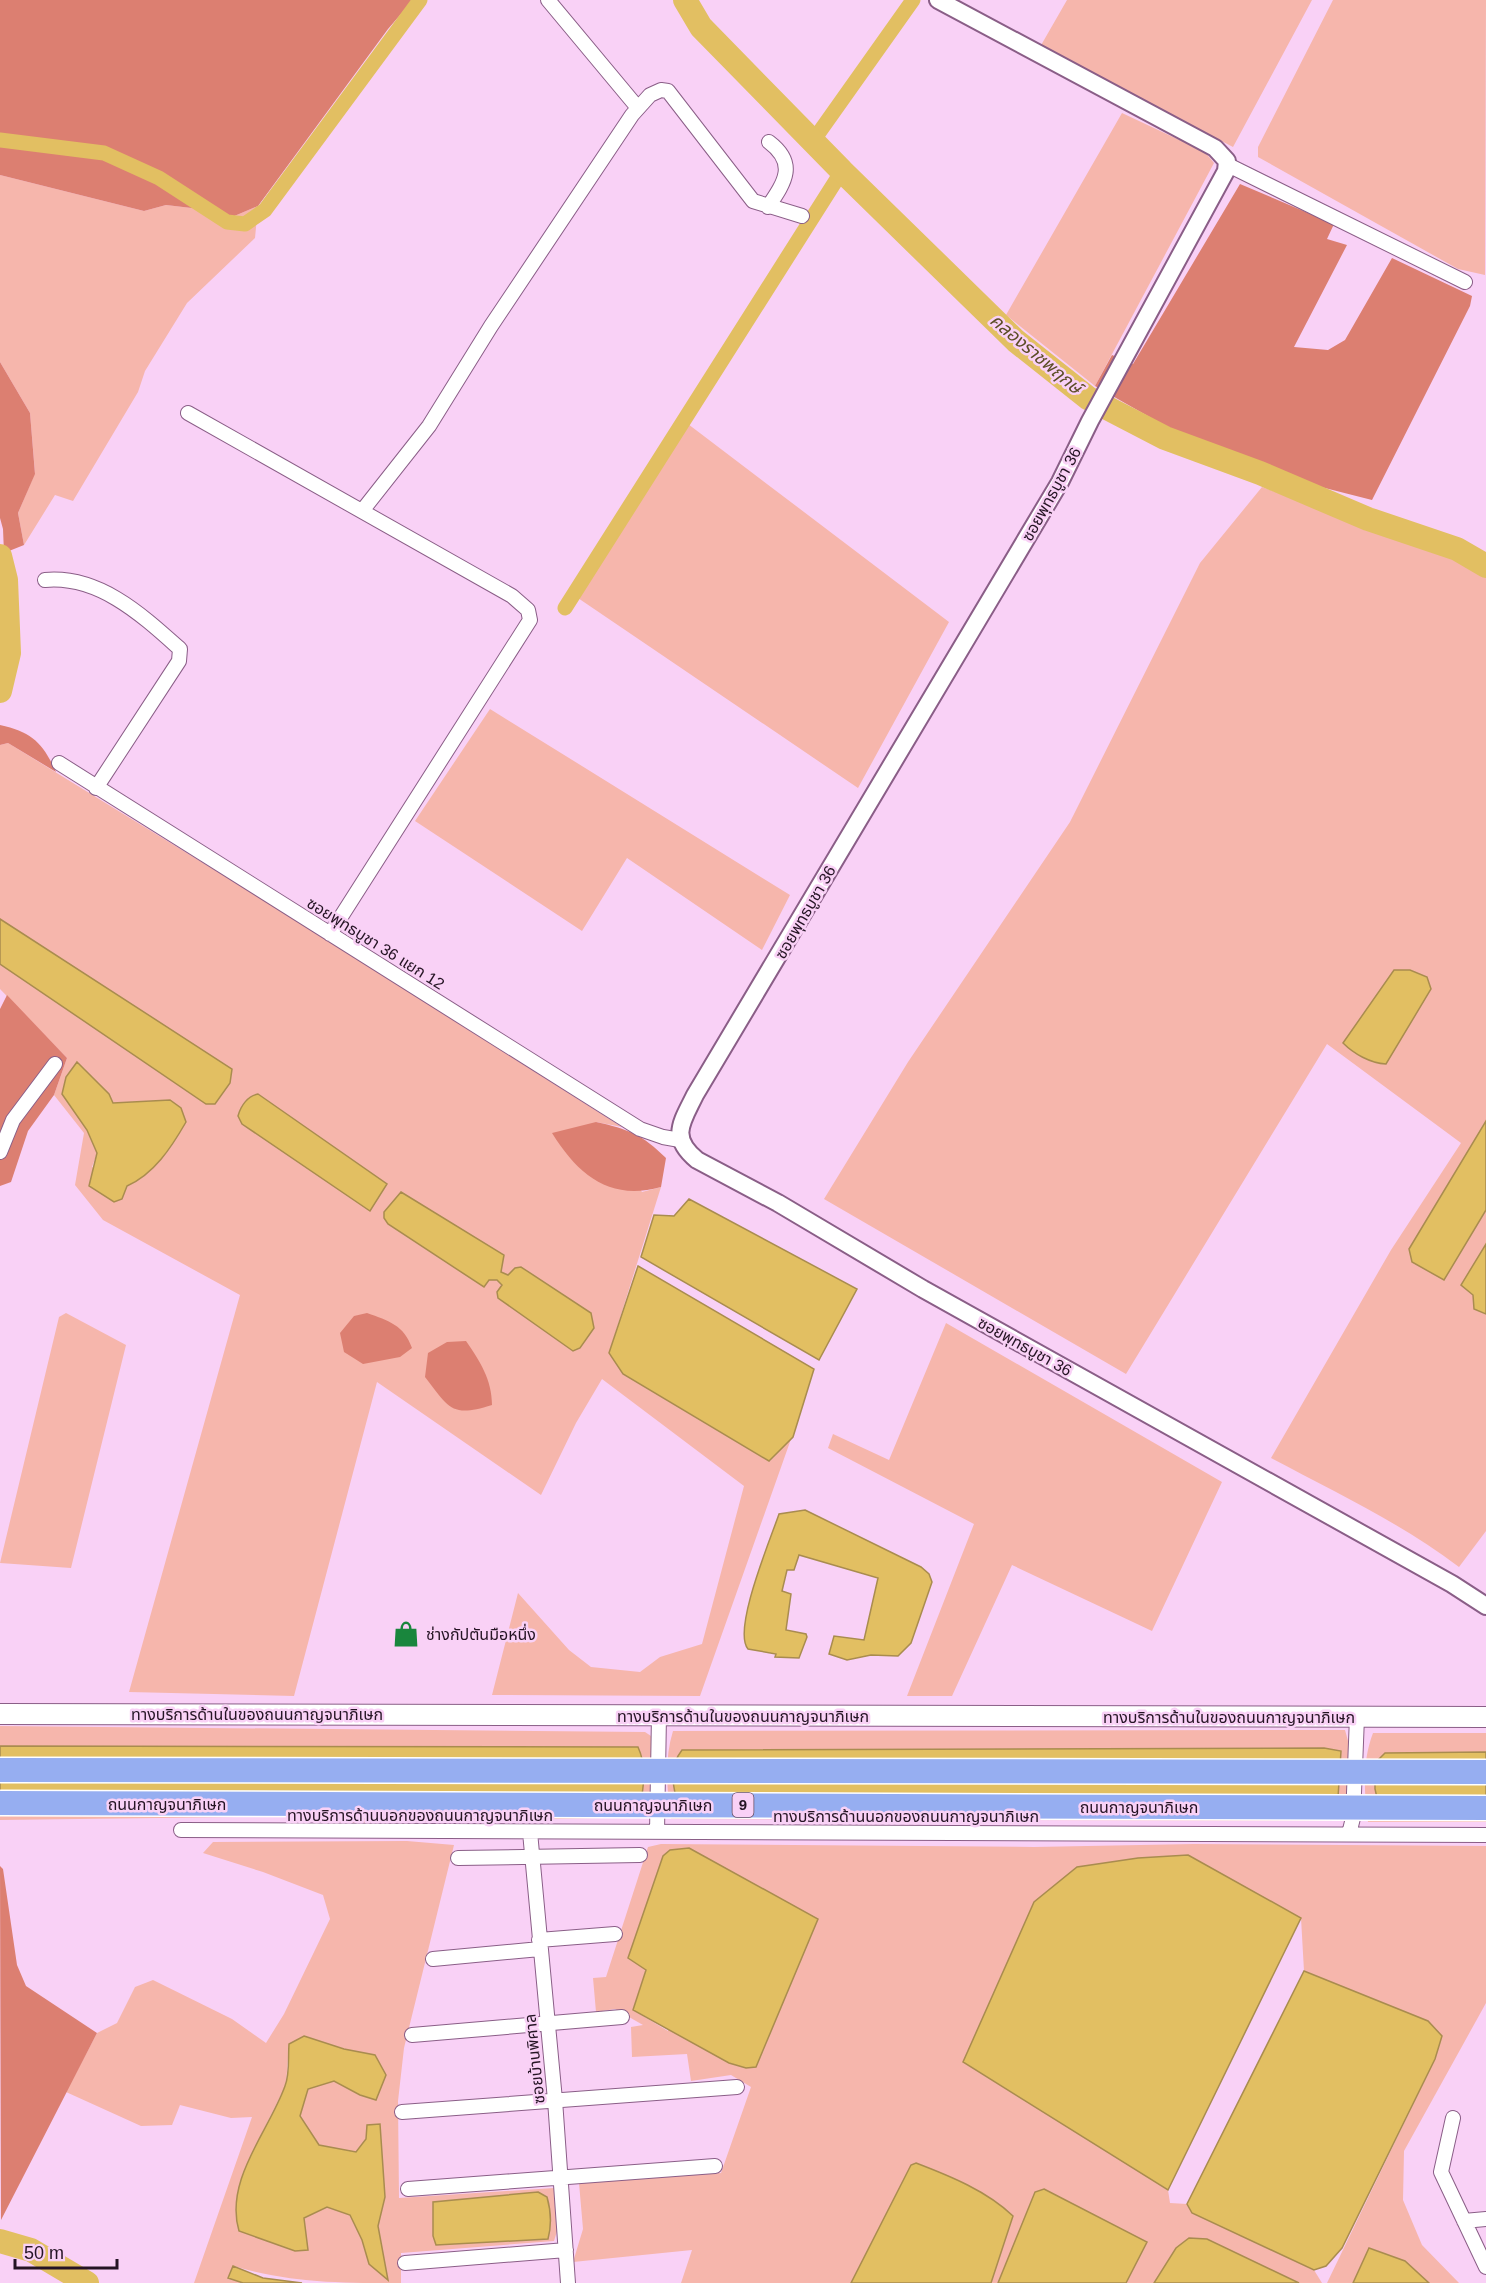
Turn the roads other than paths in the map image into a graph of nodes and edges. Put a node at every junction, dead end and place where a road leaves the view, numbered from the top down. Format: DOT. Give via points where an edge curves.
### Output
graph roads {
  1 [pos="548,0"];
  2 [pos="938,0"];
  3 [pos="638,108"];
  4 [pos="769,142"];
  5 [pos="1228,165"];
  6 [pos="768,207"];
  7 [pos="802,216"];
  8 [pos="1465,282"];
  9 [pos="188,413"];
  10 [pos="362,511"];
  11 [pos="45,580"];
  12 [pos="59,763"];
  13 [pos="96,788"];
  14 [pos="330,934"];
  15 [pos="55,1064"];
  16 [pos="680,1140"];
  17 [pos="0,1152"];
  18 [pos="1486,1606"];
  19 [pos="0,1714"];
  20 [pos="658,1715"];
  21 [pos="1357,1717"];
  22 [pos="1486,1717"];
  23 [pos="0,1770"];
  24 [pos="1486,1772"];
  25 [pos="0,1803"];
  26 [pos="1486,1808"];
  27 [pos="181,1830"];
  28 [pos="530,1832"];
  29 [pos="657,1832"];
  30 [pos="1350,1834"];
  31 [pos="1486,1835"];
  32 [pos="533,1855"];
  33 [pos="640,1855"];
  34 [pos="458,1857"];
  35 [pos="615,1934"];
  36 [pos="540,1944"];
  37 [pos="433,1959"];
  38 [pos="622,2017"];
  39 [pos="548,2023"];
  40 [pos="412,2035"];
  41 [pos="737,2087"];
  42 [pos="555,2100"];
  43 [pos="402,2112"];
  44 [pos="1453,2118"];
  45 [pos="715,2166"];
  46 [pos="561,2177"];
  47 [pos="408,2189"];
  48 [pos="1486,2218"];
  49 [pos="1464,2221"];
  50 [pos="566,2250"];
  51 [pos="405,2263"];
  52 [pos="1486,2267"];
  53 [pos="568,2283"];
  1 -- 3 [label="street"];
  2 -- 5 [label="street" via="1215,148"];
  3 -- 6 [label="street" via="650,95 668,91 744,192"];
  3 -- 10 [label="street" via="491,326 429,426"];
  4 -- 6 [label="street" via="779,150 786,170 785,179"];
  5 -- 8 [label="street"];
  5 -- 16 [label="street, ซอยพุทธบูชา 36" via="1060,482 695,1095 680,1127"];
  6 -- 7 [label="street"];
  9 -- 10 [label="street"];
  10 -- 14 [label="street" via="525,604 530,620"];
  11 -- 13 [label="street" via="64,578 81,582 126,603 180,649 179,661"];
  12 -- 13 [label="street, ซอยพุทธบูชา 36 แยก 12"];
  13 -- 14 [label="street, ซอยพุทธบูชา 36 แยก 12"];
  14 -- 16 [label="street, ซอยพุทธบูชา 36 แยก 12" via="640,1129"];
  15 -- 17 [label="street" via="13,1120"];
  16 -- 18 [label="street, ซอยพุทธบูชา 36" via="697,1160"];
  19 -- 20 [label="main road, ทางบริการด้านในของถนนกาญจนาภิเษก"];
  20 -- 21 [label="main road, ทางบริการด้านในของถนนกาญจนาภิเษก"];
  20 -- 29 [label="street"];
  21 -- 22 [label="main road, ทางบริการด้านในของถนนกาญจนาภิเษก"];
  21 -- 30 [label="street"];
  23 -- 24 [label="highway, ถนนกาญจนาภิเษก / 9, bridge"];
  25 -- 26 [label="highway, ถนนกาญจนาภิเษก / 9, bridge"];
  27 -- 28 [label="street, ทางบริการด้านนอกของถนนกาญจนาภิเษก"];
  28 -- 29 [label="street, ทางบริการด้านนอกของถนนกาญจนาภิเษก"];
  28 -- 32 [label="street, ซอยบ้านพิศาล"];
  29 -- 30 [label="street, ทางบริการด้านนอกของถนนกาญจนาภิเษก"];
  30 -- 31 [label="street, ทางบริการด้านนอกของถนนกาญจนาภิเษก"];
  32 -- 33 [label="street"];
  32 -- 34 [label="street"];
  32 -- 36 [label="street, ซอยบ้านพิศาล"];
  35 -- 36 [label="street"];
  36 -- 37 [label="street"];
  36 -- 39 [label="street, ซอยบ้านพิศาล"];
  38 -- 39 [label="street"];
  39 -- 40 [label="street"];
  39 -- 42 [label="street, ซอยบ้านพิศาล"];
  41 -- 42 [label="street"];
  42 -- 43 [label="street"];
  42 -- 46 [label="street, ซอยบ้านพิศาล"];
  44 -- 49 [label="street" via="1441,2172"];
  45 -- 46 [label="street"];
  46 -- 47 [label="street"];
  46 -- 50 [label="street, ซอยบ้านพิศาล"];
  48 -- 49 [label="street"];
  49 -- 52 [label="street"];
  50 -- 51 [label="street"];
  50 -- 53 [label="street, ซอยบ้านพิศาล"];
}
